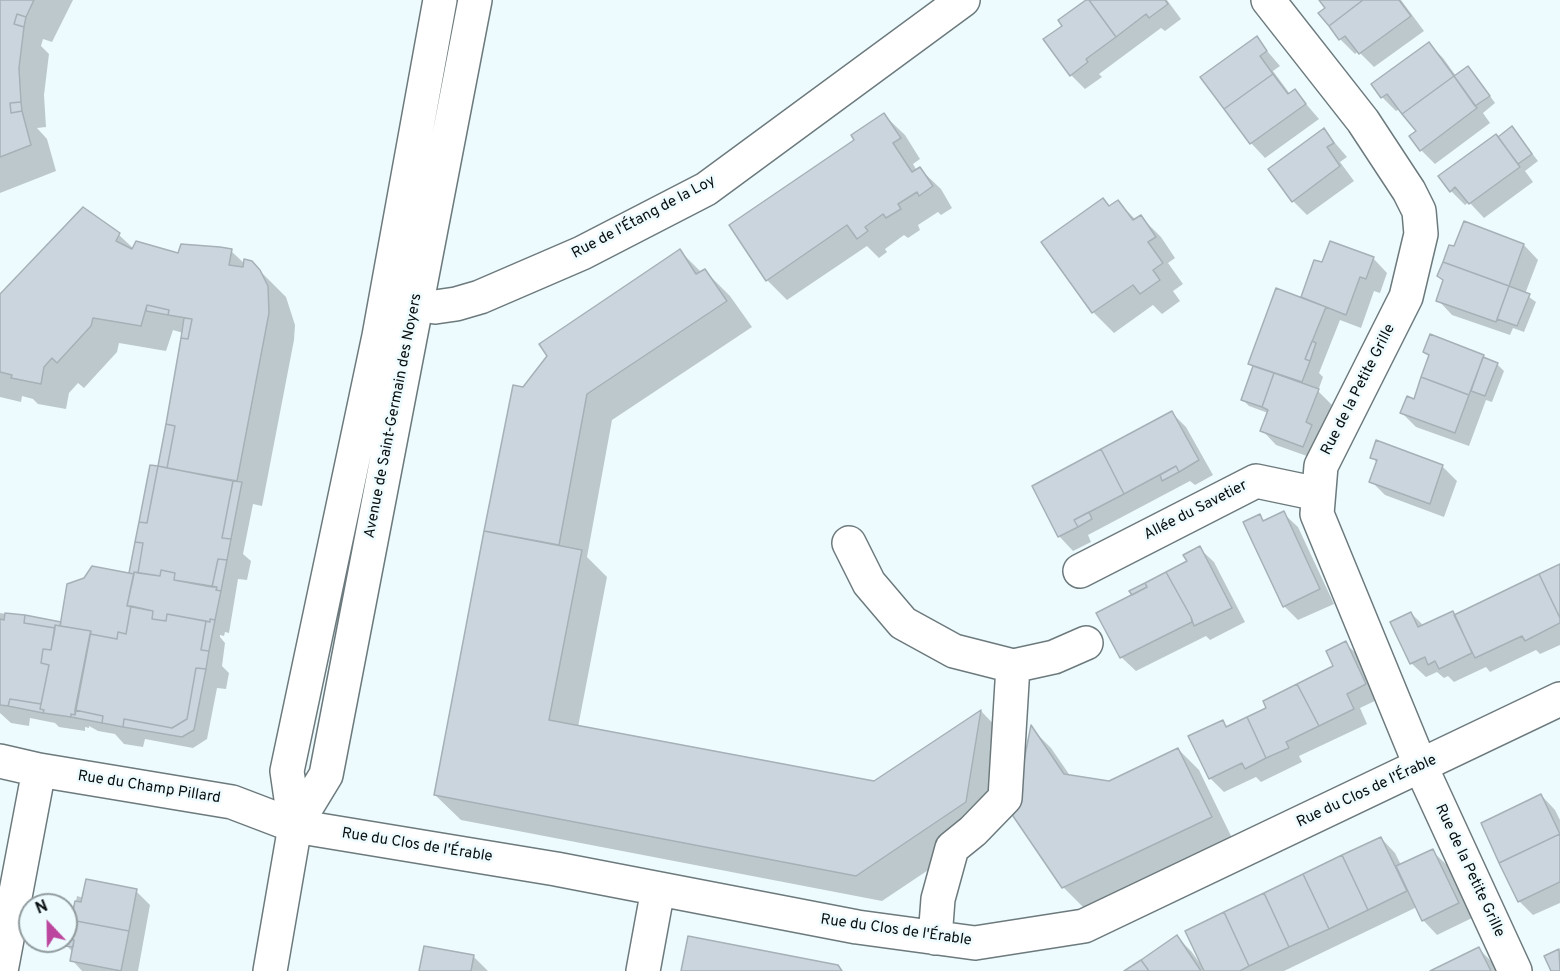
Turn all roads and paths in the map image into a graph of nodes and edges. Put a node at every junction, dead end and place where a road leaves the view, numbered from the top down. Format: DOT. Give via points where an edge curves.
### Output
graph roads {
  1 [pos="440,0"];
  2 [pos="475,0"];
  3 [pos="963,0"];
  4 [pos="1268,0"];
  5 [pos="400,302"];
  6 [pos="1318,494"];
  7 [pos="849,543"];
  8 [pos="1080,571"];
  9 [pos="1086,643"];
  10 [pos="1013,666"];
  11 [pos="1560,699"];
  12 [pos="0,761"];
  13 [pos="1421,767"];
  14 [pos="39,770"];
  15 [pos="295,826"];
  16 [pos="658,889"];
  17 [pos="934,938"];
  18 [pos="1,971"];
  19 [pos="270,971"];
  20 [pos="643,971"];
  21 [pos="1515,971"];
  1 -- 5 [label="street, Avenue de Saint-Germain des Noyers"];
  2 -- 5 [label="street, Avenue de Saint-Germain des Noyers"];
  3 -- 5 [label="street, Rue de l'Étang de la Loy" via="706,189 582,253 480,297 435,307"];
  4 -- 6 [label="street, Rue de la Petite Grille" via="1363,121 1419,212 1421,234 1406,297 1321,465"];
  5 -- 15 [label="street, Avenue de Saint-Germain des Noyers" via="287,771"];
  6 -- 8 [label="street, Allée du Savetier" via="1256,481"];
  6 -- 13 [label="street, Rue de la Petite Grille" via="1317,514"];
  7 -- 10 [label="street" via="869,583 903,623 954,651"];
  9 -- 10 [label="street" via="1054,657"];
  10 -- 17 [label="street" via="1005,798 952,848 938,900"];
  11 -- 13 [label="street, Rue du Clos de l'Érable"];
  12 -- 14 [label="street, Rue du Champ Pillard"];
  13 -- 17 [label="street, Rue du Clos de l'Érable" via="1084,926 975,943"];
  13 -- 21 [label="street, Rue de la Petite Grille"];
  14 -- 15 [label="street, Rue du Champ Pillard" via="232,802"];
  14 -- 18 [label="street"];
  15 -- 16 [label="street, Rue du Clos de l'Érable"];
  15 -- 19 [label="street, Avenue de Saint-Germain des Noyers"];
  16 -- 17 [label="street, Rue du Clos de l'Érable"];
  16 -- 20 [label="street"];
}
